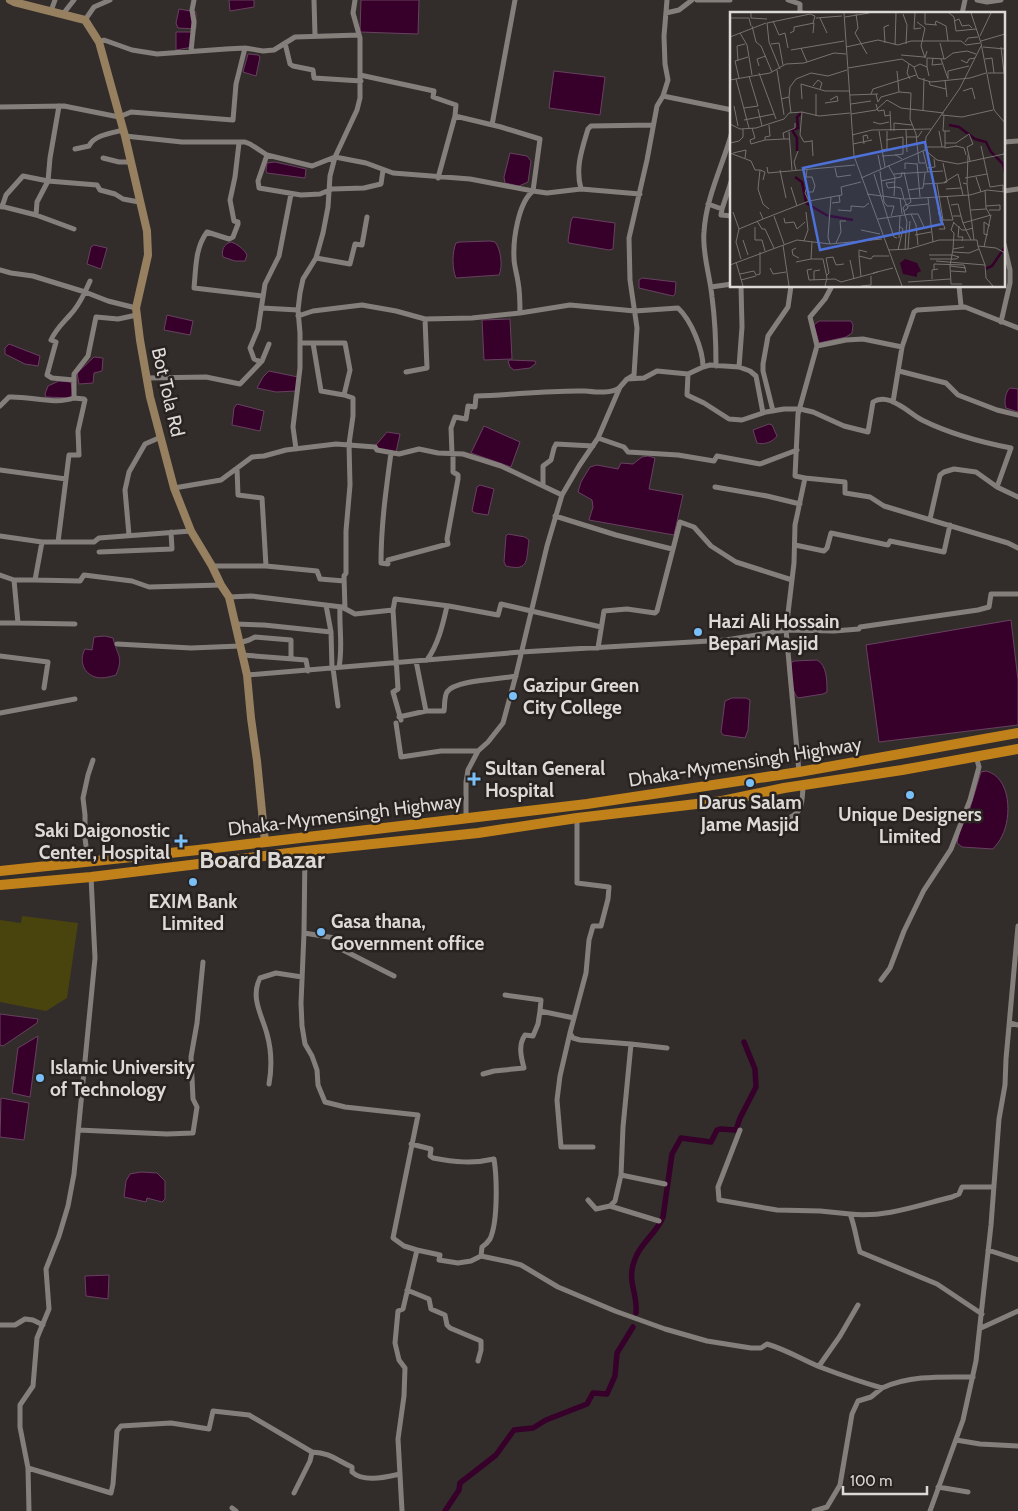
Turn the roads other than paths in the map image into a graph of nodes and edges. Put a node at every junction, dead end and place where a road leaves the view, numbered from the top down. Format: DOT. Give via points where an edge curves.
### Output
graph roads {
  1 [pos="10,0"];
  2 [pos="55,0"];
  3 [pos="74,0"];
  4 [pos="110,0"];
  5 [pos="194,0"];
  6 [pos="314,0"];
  7 [pos="354,0"];
  8 [pos="514,0"];
  9 [pos="667,0"];
  10 [pos="692,0"];
  11 [pos="697,0"];
  12 [pos="730,0"];
  13 [pos="788,0"];
  14 [pos="977,0"];
  15 [pos="1001,0"];
  16 [pos="51,11"];
  17 [pos="800,12"];
  18 [pos="666,13"];
  19 [pos="63,14"];
  20 [pos="85,20"];
  21 [pos="315,35"];
  22 [pos="359,35"];
  23 [pos="99,42"];
  24 [pos="285,43"];
  25 [pos="245,48"];
  26 [pos="191,51"];
  27 [pos="360,74"];
  28 [pos="360,81"];
  29 [pos="663,96"];
  30 [pos="59,106"];
  31 [pos="0,107"];
  32 [pos="730,110"];
  33 [pos="455,116"];
  34 [pos="119,117"];
  35 [pos="492,125"];
  36 [pos="653,125"];
  37 [pos="124,133"];
  38 [pos="730,138"];
  39 [pos="239,143"];
  40 [pos="75,149"];
  41 [pos="267,155"];
  42 [pos="335,157"];
  43 [pos="103,158"];
  44 [pos="131,162"];
  45 [pos="384,170"];
  46 [pos="438,178"];
  47 [pos="48,181"];
  48 [pos="730,186"];
  49 [pos="581,189"];
  50 [pos="328,190"];
  51 [pos="533,192"];
  52 [pos="291,194"];
  53 [pos="640,194"];
  54 [pos="139,202"];
  55 [pos="708,204"];
  56 [pos="1,206"];
  57 [pos="722,209"];
  58 [pos="36,215"];
  59 [pos="730,216"];
  60 [pos="367,217"];
  61 [pos="74,229"];
  62 [pos="1006,253"];
  63 [pos="316,258"];
  64 [pos="0,270"];
  65 [pos="90,281"];
  66 [pos="730,284"];
  67 [pos="711,287"];
  68 [pos="741,288"];
  69 [pos="792,288"];
  70 [pos="831,288"];
  71 [pos="959,288"];
  72 [pos="85,292"];
  73 [pos="262,296"];
  74 [pos="961,306"];
  75 [pos="262,308"];
  76 [pos="137,311"];
  77 [pos="635,311"];
  78 [pos="298,313"];
  79 [pos="520,313"];
  80 [pos="424,320"];
  81 [pos="1001,322"];
  82 [pos="1018,328"];
  83 [pos="300,343"];
  84 [pos="269,344"];
  85 [pos="313,344"];
  86 [pos="817,346"];
  87 [pos="902,347"];
  88 [pos="261,362"];
  89 [pos="716,366"];
  90 [pos="703,367"];
  91 [pos="739,367"];
  92 [pos="899,371"];
  93 [pos="406,372"];
  94 [pos="688,374"];
  95 [pos="147,378"];
  96 [pos="627,379"];
  97 [pos="74,380"];
  98 [pos="620,387"];
  99 [pos="344,395"];
  100 [pos="74,398"];
  101 [pos="894,402"];
  102 [pos="0,406"];
  103 [pos="800,409"];
  104 [pos="773,411"];
  105 [pos="763,413"];
  106 [pos="1018,415"];
  107 [pos="161,437"];
  108 [pos="598,438"];
  109 [pos="349,444"];
  110 [pos="593,446"];
  111 [pos="1011,448"];
  112 [pos="296,449"];
  113 [pos="1018,449"];
  114 [pos="797,450"];
  115 [pos="391,452"];
  116 [pos="452,454"];
  117 [pos="237,468"];
  118 [pos="0,470"];
  119 [pos="805,478"];
  120 [pos="66,479"];
  121 [pos="543,486"];
  122 [pos="715,487"];
  123 [pos="997,487"];
  124 [pos="174,488"];
  125 [pos="562,495"];
  126 [pos="1018,497"];
  127 [pos="800,504"];
  128 [pos="555,516"];
  129 [pos="930,519"];
  130 [pos="950,525"];
  131 [pos="191,531"];
  132 [pos="171,532"];
  133 [pos="0,536"];
  134 [pos="129,536"];
  135 [pos="42,542"];
  136 [pos="58,542"];
  137 [pos="795,545"];
  138 [pos="1018,548"];
  139 [pos="672,549"];
  140 [pos="98,552"];
  141 [pos="212,566"];
  142 [pos="266,566"];
  143 [pos="0,575"];
  144 [pos="14,580"];
  145 [pos="35,580"];
  146 [pos="792,580"];
  147 [pos="344,581"];
  148 [pos="221,586"];
  149 [pos="1018,594"];
  150 [pos="229,597"];
  151 [pos="326,605"];
  152 [pos="447,606"];
  153 [pos="342,608"];
  154 [pos="393,610"];
  155 [pos="530,611"];
  156 [pos="18,623"];
  157 [pos="0,624"];
  158 [pos="75,624"];
  159 [pos="235,624"];
  160 [pos="601,627"];
  161 [pos="786,630"];
  162 [pos="331,632"];
  163 [pos="117,644"];
  164 [pos="239,645"];
  165 [pos="598,648"];
  166 [pos="521,652"];
  167 [pos="242,655"];
  168 [pos="0,656"];
  169 [pos="291,658"];
  170 [pos="426,660"];
  171 [pos="416,661"];
  172 [pos="396,663"];
  173 [pos="335,668"];
  174 [pos="308,671"];
  175 [pos="247,675"];
  176 [pos="516,676"];
  177 [pos="44,688"];
  178 [pos="75,699"];
  179 [pos="338,706"];
  180 [pos="426,711"];
  181 [pos="0,713"];
  182 [pos="399,720"];
  183 [pos="1018,733"];
  184 [pos="1018,749"];
  185 [pos="478,751"];
  186 [pos="976,756"];
  187 [pos="93,760"];
  188 [pos="799,772"];
  189 [pos="803,786"];
  190 [pos="466,818"];
  191 [pos="578,818"];
  192 [pos="782,821"];
  193 [pos="265,842"];
  194 [pos="305,851"];
  195 [pos="88,862"];
  196 [pos="0,871"];
  197 [pos="91,878"];
  198 [pos="0,885"];
  199 [pos="1018,926"];
  200 [pos="304,933"];
  201 [pos="202,962"];
  202 [pos="394,976"];
  203 [pos="302,977"];
  204 [pos="880,980"];
  205 [pos="505,995"];
  206 [pos="540,1011"];
  207 [pos="574,1018"];
  208 [pos="1010,1024"];
  209 [pos="1018,1025"];
  210 [pos="570,1033"];
  211 [pos="631,1044"];
  212 [pos="667,1048"];
  213 [pos="483,1074"];
  214 [pos="269,1084"];
  215 [pos="78,1130"];
  216 [pos="740,1130"];
  217 [pos="411,1144"];
  218 [pos="593,1147"];
  219 [pos="621,1175"];
  220 [pos="665,1184"];
  221 [pos="994,1187"];
  222 [pos="588,1200"];
  223 [pos="610,1206"];
  224 [pos="850,1214"];
  225 [pos="659,1221"];
  226 [pos="417,1250"];
  227 [pos="988,1250"];
  228 [pos="481,1256"];
  229 [pos="1018,1260"];
  230 [pos="407,1290"];
  231 [pos="858,1305"];
  232 [pos="1018,1311"];
  233 [pos="982,1314"];
  234 [pos="0,1325"];
  235 [pos="43,1325"];
  236 [pos="981,1328"];
  237 [pos="478,1361"];
  238 [pos="819,1366"];
  239 [pos="973,1377"];
  240 [pos="882,1388"];
  241 [pos="956,1440"];
  242 [pos="1018,1446"];
  243 [pos="312,1452"];
  244 [pos="28,1468"];
  245 [pos="400,1474"];
  246 [pos="938,1487"];
  247 [pos="968,1492"];
  248 [pos="294,1493"];
  249 [pos="29,1511"];
  250 [pos="402,1511"];
  251 [pos="814,1511"];
  252 [pos="930,1511"];
  1 -- 16 [label="main road"];
  2 -- 16 [label="street"];
  3 -- 19 [label="street"];
  4 -- 20 [label="street" via="94,7"];
  5 -- 26 [label="street"];
  6 -- 21 [label="street"];
  7 -- 22 [label="street" via="353,13"];
  8 -- 35 [label="street"];
  9 -- 18 [label="street"];
  10 -- 18 [label="street" via="679,10"];
  11 -- 12 [label="street"];
  13 -- 17 [label="street" via="800,4"];
  14 -- 15 [label="street"];
  16 -- 19 [label="main road"];
  18 -- 29 [label="street" via="665,64 668,80"];
  19 -- 20 [label="main road"];
  20 -- 23 [label="main road, Bot Tola Rd"];
  21 -- 22 [label="street"];
  21 -- 24 [label="street" via="295,37"];
  22 -- 27 [label="street"];
  23 -- 26 [label="street" via="104,40 132,50 157,54"];
  23 -- 34 [label="main road, Bot Tola Rd"];
  24 -- 25 [label="street" via="268,51"];
  24 -- 28 [label="street" via="290,64 313,70 314,78"];
  25 -- 26 [label="street"];
  25 -- 34 [label="street" via="236,84 233,120 131,112"];
  27 -- 28 [label="street"];
  27 -- 33 [label="street" via="434,91 433,96 456,105"];
  28 -- 42 [label="street" via="357,110"];
  29 -- 32 [label="street"];
  29 -- 36 [label="street"];
  30 -- 31 [label="street"];
  30 -- 34 [label="street"];
  30 -- 47 [label="street"];
  33 -- 35 [label="street"];
  33 -- 46 [label="street"];
  34 -- 37 [label="main road, Bot Tola Rd"];
  35 -- 51 [label="street" via="540,138"];
  36 -- 49 [label="street" via="592,126 588,129 578,163"];
  36 -- 53 [label="street"];
  37 -- 39 [label="street" via="182,142"];
  37 -- 40 [label="street" via="100,136 89,146"];
  37 -- 44 [label="main road, Bot Tola Rd"];
  38 -- 55 [label="street"];
  39 -- 41 [label="street" via="250,144"];
  39 -- 73 [label="street" via="230,200 234,221 238,224 229,239 207,232 199,248 194,288"];
  41 -- 42 [label="street" via="312,166"];
  41 -- 52 [label="street" via="258,181 259,188"];
  42 -- 45 [label="street"];
  42 -- 50 [label="street"];
  43 -- 44 [label="street"];
  44 -- 54 [label="main road, Bot Tola Rd"];
  45 -- 46 [label="street"];
  45 -- 50 [label="street" via="381,184"];
  46 -- 51 [label="street" via="470,179"];
  47 -- 54 [label="street" via="97,185 100,190"];
  47 -- 56 [label="street" via="23,176"];
  47 -- 58 [label="street" via="37,202"];
  48 -- 57 [label="street"];
  49 -- 51 [label="street"];
  49 -- 53 [label="street"];
  50 -- 52 [label="street" via="320,194"];
  50 -- 63 [label="street" via="325,223"];
  51 -- 79 [label="street" via="519,217 515,239"];
  52 -- 73 [label="street" via="279,256"];
  53 -- 77 [label="street" via="629,238"];
  54 -- 76 [label="main road, Bot Tola Rd" via="147,231 148,255"];
  55 -- 57 [label="street"];
  55 -- 67 [label="street" via="704,242"];
  56 -- 58 [label="street"];
  57 -- 59 [label="street" via="721,215"];
  58 -- 61 [label="street"];
  60 -- 63 [label="street" via="362,245 355,244 350,264"];
  62 -- 81 [label="street" via="1010,283"];
  63 -- 78 [label="street" via="303,279"];
  64 -- 72 [label="street"];
  65 -- 72 [label="street"];
  66 -- 67 [label="street"];
  67 -- 89 [label="street"];
  68 -- 91 [label="street"];
  69 -- 104 [label="street" via="788,307 768,336 763,364"];
  70 -- 86 [label="street" via="810,317"];
  71 -- 74 [label="street"];
  72 -- 76 [label="street"];
  72 -- 97 [label="street" via="54,335 52,340 56,342 46,376"];
  73 -- 75 [label="street"];
  74 -- 81 [label="street"];
  74 -- 87 [label="street" via="914,312"];
  75 -- 78 [label="street"];
  75 -- 88 [label="street" via="250,348 254,359"];
  76 -- 95 [label="main road, Bot Tola Rd"];
  76 -- 97 [label="street" via="118,319 96,317 88,356 74,374"];
  77 -- 79 [label="street" via="570,304"];
  77 -- 90 [label="street" via="679,309 702,349"];
  77 -- 96 [label="street" via="634,375"];
  78 -- 80 [label="street" via="362,305"];
  78 -- 83 [label="street"];
  79 -- 80 [label="street"];
  80 -- 93 [label="street" via="427,368"];
  81 -- 82 [label="street"];
  83 -- 85 [label="street"];
  83 -- 112 [label="street" via="293,427"];
  84 -- 88 [label="street"];
  85 -- 99 [label="street" via="320,391"];
  85 -- 99 [label="street" via="345,344 350,370"];
  86 -- 87 [label="street" via="862,339"];
  86 -- 103 [label="street"];
  87 -- 92 [label="street"];
  88 -- 95 [label="street" via="240,384 206,377"];
  89 -- 90 [label="street"];
  89 -- 91 [label="street"];
  90 -- 94 [label="street"];
  91 -- 105 [label="street" via="756,376"];
  92 -- 101 [label="street"];
  92 -- 106 [label="street" via="946,383 958,395"];
  94 -- 96 [label="street" via="657,371 644,378"];
  94 -- 105 [label="street" via="687,394 729,419 742,420"];
  95 -- 107 [label="main road, Bot Tola Rd"];
  96 -- 98 [label="street"];
  97 -- 100 [label="street"];
  98 -- 108 [label="street"];
  98 -- 116 [label="street" via="607,392 562,390 476,396 475,407 468,406 466,419 455,417 451,428"];
  99 -- 109 [label="street" via="353,398"];
  100 -- 102 [label="street" via="8,397"];
  100 -- 120 [label="street" via="85,400 78,431 79,455 69,455"];
  101 -- 103 [label="street" via="880,399 873,402 868,432"];
  101 -- 111 [label="street" via="936,426 979,442"];
  103 -- 104 [label="street"];
  103 -- 114 [label="street"];
  104 -- 105 [label="street"];
  107 -- 124 [label="main road, Bot Tola Rd"];
  107 -- 134 [label="street" via="145,444 129,472 125,490"];
  108 -- 110 [label="street"];
  108 -- 114 [label="street" via="624,447 628,452 678,455 714,462 716,456 760,464"];
  109 -- 112 [label="street"];
  109 -- 115 [label="street"];
  109 -- 147 [label="street"];
  110 -- 121 [label="street" via="556,444 544,466"];
  110 -- 125 [label="street"];
  111 -- 113 [label="street"];
  111 -- 123 [label="street"];
  112 -- 117 [label="street" via="252,457"];
  114 -- 119 [label="street" via="795,476"];
  115 -- 116 [label="street" via="399,454 419,448"];
  115 -- 116 [label="street" via="380,563 388,564 388,560 448,544 458,479 453,472"];
  116 -- 121 [label="street" via="463,454 501,466"];
  117 -- 124 [label="street" via="221,480"];
  117 -- 142 [label="street" via="238,495 262,498"];
  118 -- 120 [label="street"];
  119 -- 127 [label="street"];
  119 -- 129 [label="street" via="844,482 845,493 870,497 884,506"];
  120 -- 136 [label="street"];
  121 -- 125 [label="street"];
  122 -- 127 [label="street"];
  123 -- 126 [label="street"];
  123 -- 129 [label="street" via="976,472 954,469 944,472 940,475"];
  124 -- 131 [label="main road, Bot Tola Rd"];
  125 -- 128 [label="street"];
  127 -- 137 [label="street"];
  128 -- 139 [label="street"];
  128 -- 155 [label="street"];
  129 -- 130 [label="street"];
  130 -- 137 [label="street" via="944,552 831,533 824,551"];
  130 -- 138 [label="street"];
  131 -- 132 [label="street"];
  131 -- 141 [label="main road, Bot Tola Rd"];
  132 -- 134 [label="street"];
  132 -- 140 [label="street" via="172,549"];
  133 -- 135 [label="street"];
  134 -- 136 [label="street" via="99,538 94,542"];
  135 -- 136 [label="street"];
  135 -- 145 [label="street"];
  137 -- 146 [label="street"];
  139 -- 146 [label="street" via="680,522 694,527 711,546 736,562"];
  139 -- 160 [label="street" via="657,612 604,611"];
  141 -- 142 [label="street"];
  141 -- 148 [label="main road, Bot Tola Rd"];
  142 -- 147 [label="street" via="317,571 320,579"];
  143 -- 144 [label="street"];
  144 -- 145 [label="street"];
  144 -- 156 [label="street"];
  145 -- 148 [label="street" via="80,582 84,575 132,581 149,587"];
  146 -- 161 [label="street"];
  147 -- 153 [label="street"];
  148 -- 150 [label="main road, Bot Tola Rd"];
  149 -- 161 [label="street" via="991,594 989,607 978,610 859,629 834,632"];
  150 -- 151 [label="street" via="251,596"];
  150 -- 159 [label="main road, Bot Tola Rd"];
  151 -- 153 [label="street"];
  151 -- 162 [label="street"];
  152 -- 154 [label="street" via="395,599"];
  152 -- 155 [label="street" via="498,615 501,604"];
  152 -- 170 [label="street" via="434,648"];
  153 -- 154 [label="street" via="355,614"];
  153 -- 173 [label="street" via="342,649"];
  154 -- 172 [label="street"];
  155 -- 160 [label="street"];
  155 -- 166 [label="street"];
  156 -- 157 [label="street"];
  156 -- 158 [label="street"];
  159 -- 162 [label="street"];
  159 -- 164 [label="main road, Bot Tola Rd"];
  160 -- 165 [label="street"];
  161 -- 165 [label="street" via="726,640"];
  161 -- 188 [label="street"];
  162 -- 173 [label="street"];
  163 -- 164 [label="street" via="191,648"];
  164 -- 167 [label="main road, Bot Tola Rd"];
  164 -- 169 [label="street" via="255,636 291,640"];
  165 -- 166 [label="street"];
  166 -- 170 [label="street"];
  166 -- 176 [label="street"];
  167 -- 169 [label="street"];
  167 -- 175 [label="main road, Bot Tola Rd"];
  168 -- 177 [label="street" via="48,662"];
  169 -- 174 [label="street" via="306,660"];
  170 -- 171 [label="street"];
  171 -- 172 [label="street"];
  171 -- 180 [label="street"];
  172 -- 173 [label="street"];
  172 -- 182 [label="street" via="398,689 393,692"];
  173 -- 174 [label="street"];
  173 -- 179 [label="street"];
  174 -- 175 [label="street"];
  175 -- 193 [label="main road, Bot Tola Rd"];
  176 -- 180 [label="street" via="454,687 446,693 444,711"];
  176 -- 185 [label="street" via="503,723"];
  178 -- 181 [label="street"];
  180 -- 182 [label="street"];
  182 -- 185 [label="street" via="401,757 441,751"];
  183 -- 188 [label="highway, Dhaka-Mymensingh Highway"];
  184 -- 186 [label="highway, Dhaka-Mymensingh Highway"];
  185 -- 190 [label="street" via="468,770"];
  186 -- 189 [label="highway, Dhaka-Mymensingh Highway"];
  186 -- 204 [label="street" via="979,767 951,849 924,890 890,968"];
  187 -- 195 [label="street" via="83,798"];
  188 -- 190 [label="highway, Dhaka-Mymensingh Highway" via="602,802"];
  189 -- 191 [label="highway, Dhaka-Mymensingh Highway" via="722,801"];
  189 -- 192 [label="street" via="799,810 795,816"];
  190 -- 193 [label="highway, Dhaka-Mymensingh Highway"];
  191 -- 194 [label="highway, Dhaka-Mymensingh Highway" via="478,833"];
  191 -- 207 [label="street" via="576,883 609,887 600,926 593,926 588,940 586,973"];
  193 -- 195 [label="highway, Dhaka-Mymensingh Highway"];
  194 -- 197 [label="highway, Dhaka-Mymensingh Highway"];
  194 -- 200 [label="street"];
  195 -- 196 [label="highway, Dhaka-Mymensingh Highway"];
  197 -- 198 [label="highway, Dhaka-Mymensingh Highway"];
  197 -- 215 [label="street" via="95,958"];
  199 -- 208 [label="street"];
  200 -- 202 [label="street" via="335,938 339,948"];
  200 -- 203 [label="street"];
  201 -- 215 [label="street" via="196,1036 191,1057 193,1100 197,1107 193,1134"];
  203 -- 214 [label="street" via="276,973 260,978 256,987 257,1006 268,1036 272,1064"];
  203 -- 217 [label="street" via="305,1044 317,1070 318,1085 325,1102 418,1115"];
  205 -- 206 [label="street" via="541,1000"];
  206 -- 207 [label="street"];
  206 -- 213 [label="street" via="533,1036 525,1035 523,1038 520,1053 524,1068"];
  207 -- 210 [label="street"];
  208 -- 209 [label="street"];
  208 -- 221 [label="street"];
  210 -- 211 [label="street" via="580,1040"];
  210 -- 218 [label="street" via="557,1100 561,1147"];
  211 -- 212 [label="street"];
  211 -- 219 [label="street"];
  215 -- 235 [label="street" via="68,1206 46,1269 49,1310"];
  216 -- 224 [label="street" via="718,1187 720,1200 777,1210"];
  217 -- 226 [label="street" via="393,1238"];
  217 -- 228 [label="street" via="431,1149 433,1158 458,1163 494,1159 494,1228"];
  219 -- 220 [label="street"];
  219 -- 223 [label="street"];
  221 -- 224 [label="street" via="962,1187 959,1194 952,1197 884,1213"];
  221 -- 227 [label="street"];
  222 -- 223 [label="street" via="596,1208"];
  223 -- 225 [label="street"];
  224 -- 233 [label="street" via="860,1252 937,1284"];
  226 -- 228 [label="street" via="440,1255 439,1260 458,1263"];
  226 -- 230 [label="street"];
  227 -- 229 [label="street"];
  227 -- 233 [label="street"];
  228 -- 238 [label="street" via="521,1265 558,1287 665,1329 707,1341 750,1348 761,1348 767,1344"];
  230 -- 237 [label="street" via="429,1298 431,1309 445,1315 450,1328 482,1341"];
  230 -- 245 [label="street" via="403,1309 398,1311 395,1343 399,1360 405,1368 398,1439"];
  231 -- 238 [label="street"];
  232 -- 236 [label="street"];
  233 -- 236 [label="street"];
  234 -- 235 [label="street" via="15,1325 24,1319"];
  235 -- 244 [label="street" via="37,1338 33,1386 20,1405 20,1427"];
  236 -- 239 [label="street"];
  238 -- 240 [label="street"];
  239 -- 240 [label="street" via="907,1380"];
  239 -- 241 [label="street"];
  240 -- 251 [label="street" via="871,1397 858,1401 852,1414 840,1484 827,1507"];
  241 -- 242 [label="street"];
  241 -- 246 [label="street"];
  243 -- 244 [label="street" via="249,1415 212,1411 209,1429 170,1423 121,1426 117,1431 111,1493"];
  243 -- 245 [label="street" via="333,1456 352,1467 355,1475 377,1478"];
  243 -- 248 [label="street"];
  244 -- 249 [label="street"];
  245 -- 250 [label="street"];
  246 -- 247 [label="street"];
  246 -- 252 [label="street"];
}
